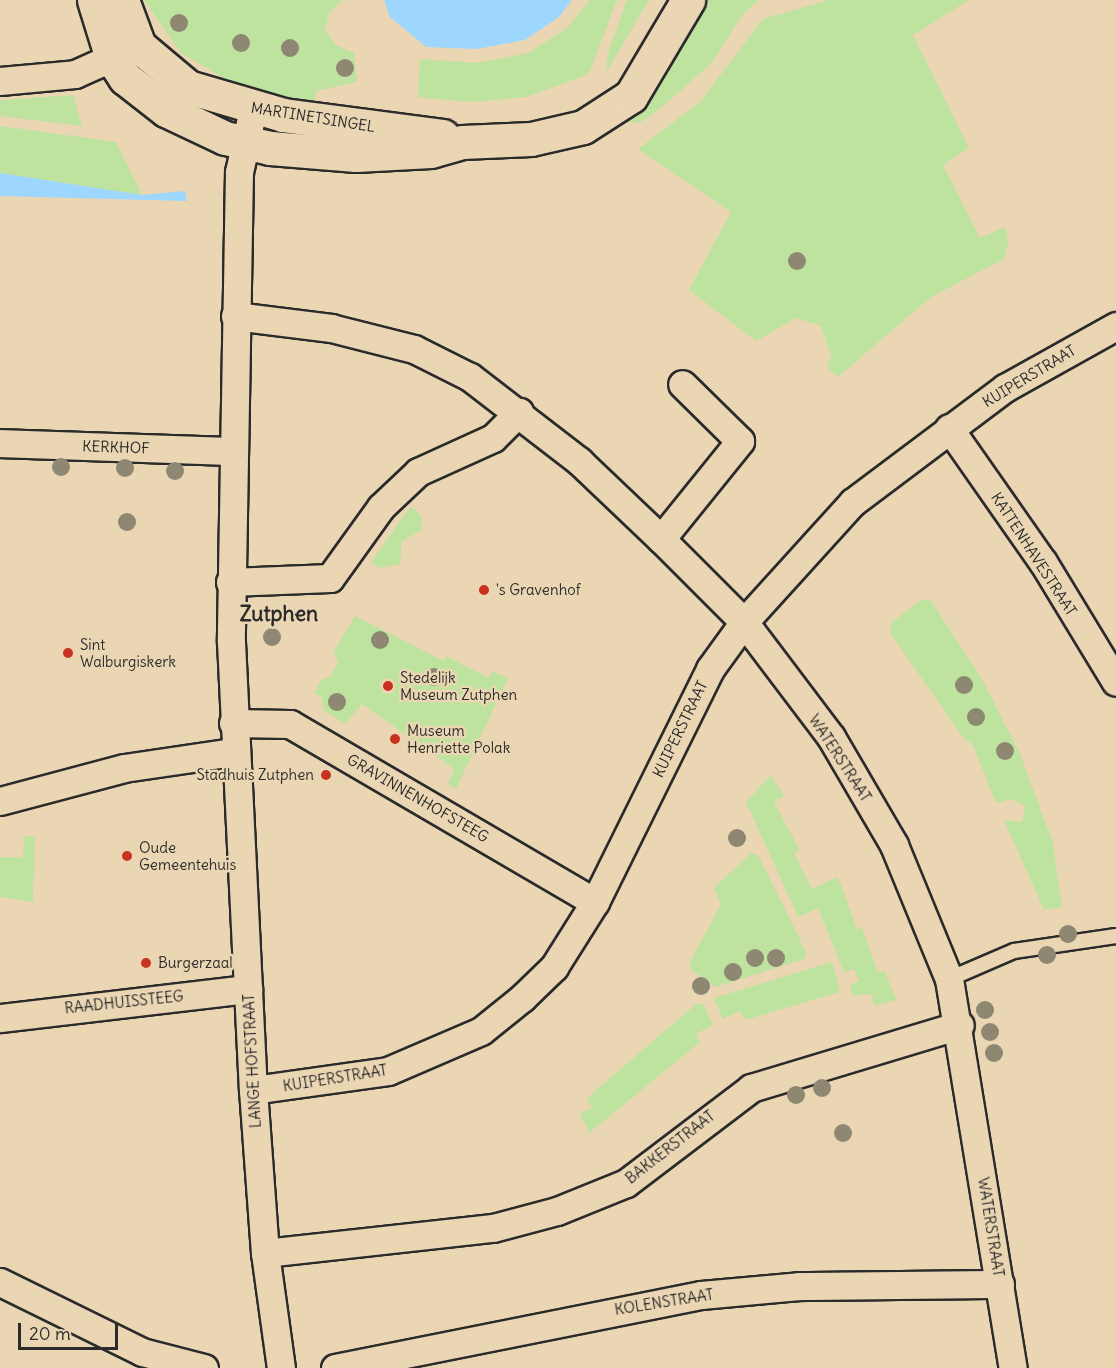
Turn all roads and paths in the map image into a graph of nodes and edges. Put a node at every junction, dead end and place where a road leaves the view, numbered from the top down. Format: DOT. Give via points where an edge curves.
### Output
graph roads {
  1 [pos="94,0"];
  2 [pos="122,0"];
  3 [pos="688,0"];
  4 [pos="125,52"];
  5 [pos="0,81"];
  6 [pos="253,109"];
  7 [pos="245,142"];
  8 [pos="462,142"];
  9 [pos="235,316"];
  10 [pos="1116,326"];
  11 [pos="682,384"];
  12 [pos="519,412"];
  13 [pos="949,428"];
  14 [pos="0,442"];
  15 [pos="231,451"];
  16 [pos="661,539"];
  17 [pos="230,582"];
  18 [pos="744,622"];
  19 [pos="1116,682"];
  20 [pos="233,723"];
  21 [pos="234,752"];
  22 [pos="0,801"];
  23 [pos="595,902"];
  24 [pos="1116,936"];
  25 [pos="949,979"];
  26 [pos="248,989"];
  27 [pos="0,1018"];
  28 [pos="960,1025"];
  29 [pos="253,1090"];
  30 [pos="265,1253"];
  31 [pos="0,1282"];
  32 [pos="1000,1284"];
  33 [pos="204,1368"];
  34 [pos="281,1368"];
  35 [pos="335,1368"];
  36 [pos="1013,1368"];
  1 -- 4 [label="street"];
  2 -- 4 [label="street"];
  3 -- 8 [label="street, MARTINETSINGEL" via="647,75 610,114 558,135"];
  4 -- 5 [label="street" via="44,80"];
  4 -- 6 [label="street, MARTINETSINGEL" via="188,87"];
  4 -- 7 [label="street, MARTINETSINGEL" via="125,78 166,110"];
  6 -- 7 [label="street"];
  6 -- 8 [label="street, MARTINETSINGEL" via="430,132"];
  7 -- 8 [label="street, MARTINETSINGEL" via="293,152 356,155 431,151"];
  7 -- 9 [label="street" via="239,172"];
  9 -- 12 [label="street" via="331,328 414,349 470,377"];
  9 -- 15 [label="street"];
  10 -- 13 [label="street, KUIPERSTRAAT" via="1005,388"];
  11 -- 16 [label="street" via="740,441"];
  12 -- 16 [label="street, WATERSTRAAT"];
  12 -- 17 [label="street" via="493,438 418,472 381,507 330,578"];
  13 -- 18 [label="street, KUIPERSTRAAT" via="853,502"];
  13 -- 19 [label="street, KATTENHAVESTRAAT" via="1043,562"];
  14 -- 15 [label="street, KERKHOF"];
  15 -- 17 [label="street"];
  16 -- 18 [label="street, WATERSTRAAT"];
  17 -- 20 [label="street"];
  18 -- 23 [label="street, KUIPERSTRAAT" via="710,669"];
  18 -- 25 [label="street, WATERSTRAAT" via="831,737 894,845"];
  20 -- 21 [label="street"];
  20 -- 23 [label="street, GRAVINNENHOFSTEEG" via="290,724"];
  21 -- 22 [label="street" via="124,768"];
  21 -- 26 [label="street, LANGE HOFSTRAAT"];
  23 -- 29 [label="street, KUIPERSTRAAT" via="554,967 482,1031 388,1071"];
  24 -- 25 [label="lane" via="1014,951"];
  25 -- 28 [label="street, WATERSTRAAT"];
  26 -- 27 [label="street, RAADHUISSTEEG"];
  26 -- 29 [label="street, LANGE HOFSTRAAT"];
  28 -- 30 [label="street, BAKKERSTRAAT" via="751,1088 626,1183 556,1211 493,1228"];
  28 -- 32 [label="street, WATERSTRAAT"];
  29 -- 30 [label="street, LANGE HOFSTRAAT"];
  30 -- 34 [label="street, LANGE HOFSTRAAT"];
  31 -- 33 [label="street" via="142,1352"];
  32 -- 35 [label="street, KOLENSTRAAT" via="799,1286 701,1295"];
  32 -- 36 [label="street, WATERSTRAAT"];
}
